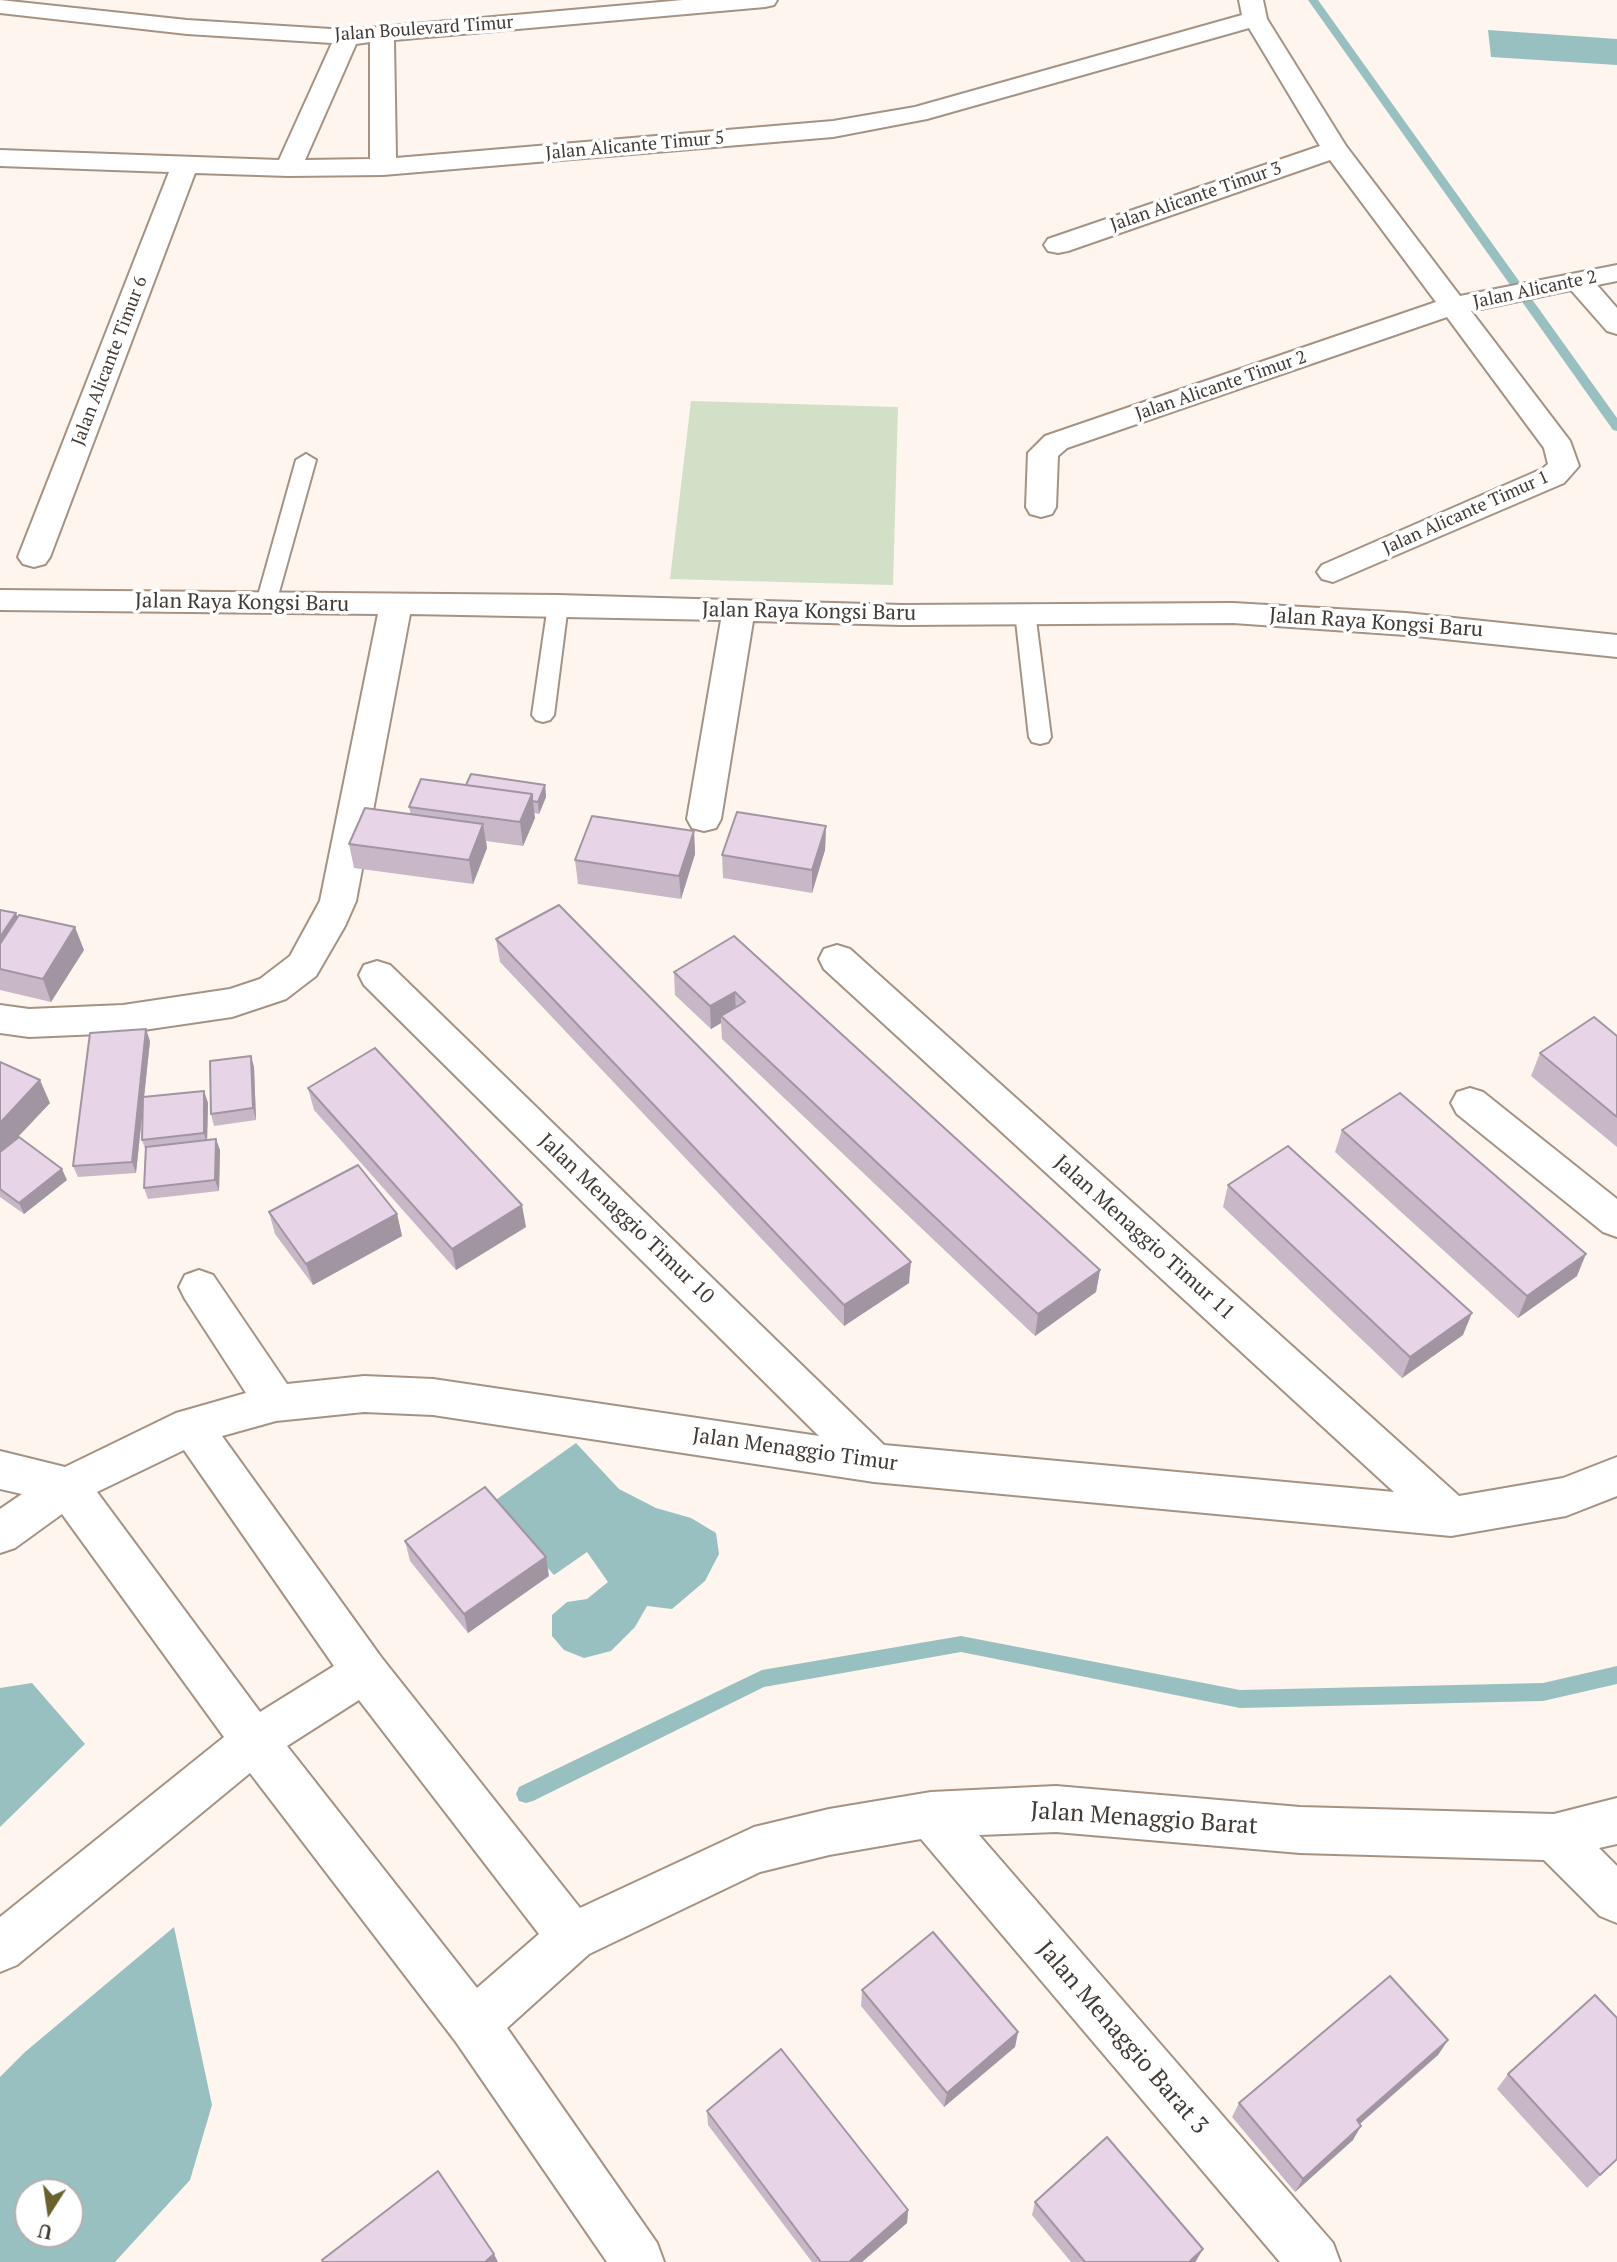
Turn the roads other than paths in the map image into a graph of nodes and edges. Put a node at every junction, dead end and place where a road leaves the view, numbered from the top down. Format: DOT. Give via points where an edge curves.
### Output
graph roads {
  1 [pos="765,0"];
  2 [pos="0,6"];
  3 [pos="1253,9"];
  4 [pos="382,35"];
  5 [pos="347,37"];
  6 [pos="1335,149"];
  7 [pos="0,159"];
  8 [pos="185,165"];
  9 [pos="383,167"];
  10 [pos="288,168"];
  11 [pos="1058,245"];
  12 [pos="1617,273"];
  13 [pos="1570,283"];
  14 [pos="1463,305"];
  15 [pos="1617,326"];
  16 [pos="306,460"];
  17 [pos="1041,507"];
  18 [pos="34,557"];
  19 [pos="1337,570"];
  20 [pos="0,600"];
  21 [pos="266,603"];
  22 [pos="396,604"];
  23 [pos="558,605"];
  24 [pos="739,611"];
  25 [pos="1025,612"];
  26 [pos="1617,646"];
  27 [pos="542,715"];
  28 [pos="1040,737"];
  29 [pos="704,819"];
  30 [pos="837,959"];
  31 [pos="377,975"];
  32 [pos="0,1019"];
  33 [pos="1470,1103"];
  34 [pos="1617,1221"];
  35 [pos="199,1287"];
  36 [pos="276,1403"];
  37 [pos="191,1426"];
  38 [pos="874,1463"];
  39 [pos="0,1470"];
  40 [pos="1617,1476"];
  41 [pos="67,1486"];
  42 [pos="1451,1517"];
  43 [pos="0,1534"];
  44 [pos="365,1672"];
  45 [pos="254,1741"];
  46 [pos="931,1815"];
  47 [pos="1617,1821"];
  48 [pos="1554,1836"];
  49 [pos="1617,1899"];
  50 [pos="572,1937"];
  51 [pos="0,1948"];
  52 [pos="474,2024"];
  53 [pos="638,2262"];
  54 [pos="1314,2262"];
  1 -- 4 [label="street, Jalan Boulevard Timur"];
  2 -- 5 [label="street, Jalan Boulevard Timur" via="187,27"];
  3 -- 6 [label="street"];
  3 -- 9 [label="street, Jalan Alicante Timur 5" via="918,114 876,123"];
  4 -- 5 [label="street, Jalan Boulevard Timur"];
  4 -- 9 [label="street"];
  5 -- 10 [label="street"];
  6 -- 11 [label="street, Jalan Alicante Timur 3"];
  6 -- 14 [label="street"];
  7 -- 8 [label="street, Jalan Alicante Timur 5"];
  8 -- 10 [label="street, Jalan Alicante Timur 5"];
  8 -- 18 [label="street, Jalan Alicante Timur 6"];
  9 -- 10 [label="street, Jalan Alicante Timur 5"];
  12 -- 13 [label="street, Jalan Alicante 2"];
  13 -- 14 [label="street, Jalan Alicante 2"];
  13 -- 15 [label="street"];
  14 -- 17 [label="street, Jalan Alicante Timur 2" via="1056,442 1043,453"];
  14 -- 19 [label="street, Jalan Alicante Timur 1" via="1559,447 1564,466 1553,476"];
  16 -- 21 [label="lane"];
  20 -- 21 [label="street, Jalan Raya Kongsi Baru"];
  21 -- 22 [label="street, Jalan Raya Kongsi Baru"];
  22 -- 23 [label="street, Jalan Raya Kongsi Baru"];
  22 -- 32 [label="street" via="338,901 303,966 273,989 232,1003 123,1018 29,1023"];
  23 -- 24 [label="street, Jalan Raya Kongsi Baru"];
  23 -- 27 [label="lane"];
  24 -- 25 [label="street, Jalan Raya Kongsi Baru"];
  24 -- 29 [label="street"];
  25 -- 26 [label="street, Jalan Raya Kongsi Baru" via="1246,614 1406,624"];
  25 -- 28 [label="lane"];
  30 -- 42 [label="street, Jalan Menaggio Timur 11"];
  31 -- 38 [label="street, Jalan Menaggio Timur 10"];
  33 -- 34 [label="street"];
  35 -- 36 [label="street"];
  36 -- 37 [label="street, Jalan Menaggio Timur"];
  36 -- 38 [label="street, Jalan Menaggio Timur" via="364,1394 433,1397"];
  37 -- 41 [label="street, Jalan Menaggio Timur"];
  37 -- 44 [label="street"];
  38 -- 42 [label="street, Jalan Menaggio Timur"];
  39 -- 41 [label="street"];
  40 -- 42 [label="street, Jalan Menaggio Timur" via="1566,1497"];
  41 -- 43 [label="street, Jalan Menaggio Timur"];
  41 -- 45 [label="street"];
  44 -- 45 [label="street"];
  44 -- 50 [label="street"];
  45 -- 51 [label="street"];
  45 -- 52 [label="street"];
  46 -- 48 [label="street, Jalan Menaggio Barat" via="1056,1808 1300,1830"];
  46 -- 50 [label="street, Jalan Menaggio Barat" via="754,1850"];
  46 -- 54 [label="street, Jalan Menaggio Barat 3"];
  47 -- 48 [label="street, Jalan Menaggio Barat"];
  48 -- 49 [label="street"];
  50 -- 52 [label="street, Jalan Menaggio Barat"];
  52 -- 53 [label="street"];
}
